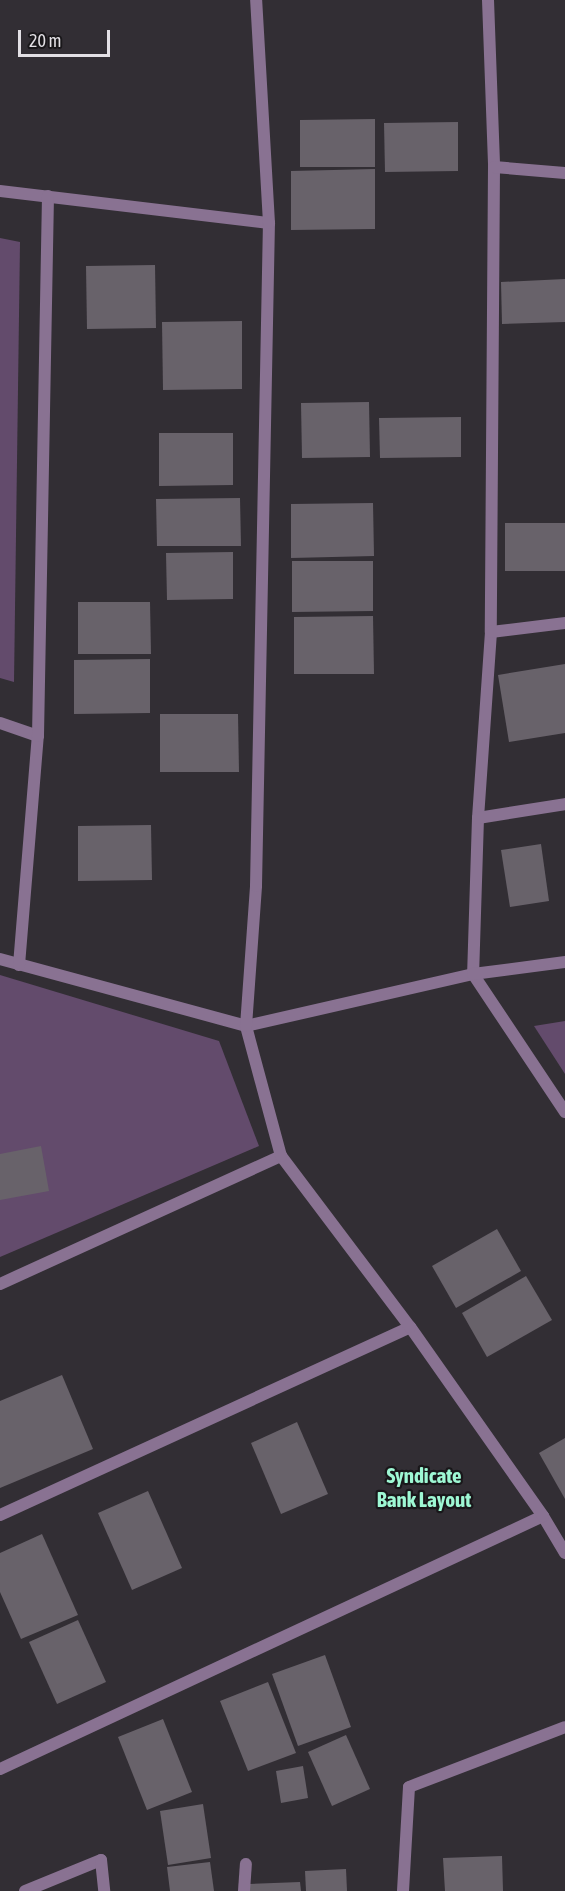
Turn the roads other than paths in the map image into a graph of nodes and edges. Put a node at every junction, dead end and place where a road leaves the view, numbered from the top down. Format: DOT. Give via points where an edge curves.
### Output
graph roads {
  1 [pos="256,0"];
  2 [pos="488,0"];
  3 [pos="495,167"];
  4 [pos="565,173"];
  5 [pos="0,191"];
  6 [pos="48,196"];
  7 [pos="269,223"];
  8 [pos="565,623"];
  9 [pos="492,632"];
  10 [pos="0,723"];
  11 [pos="38,736"];
  12 [pos="565,804"];
  13 [pos="478,818"];
  14 [pos="0,959"];
  15 [pos="565,962"];
  16 [pos="19,965"];
  17 [pos="473,974"];
  18 [pos="246,1026"];
  19 [pos="565,1112"];
  20 [pos="281,1156"];
  21 [pos="0,1284"];
  22 [pos="410,1327"];
  23 [pos="0,1515"];
  24 [pos="543,1516"];
  25 [pos="565,1553"];
  26 [pos="565,1727"];
  27 [pos="0,1769"];
  28 [pos="246,1864"];
  29 [pos="25,1891"];
  30 [pos="104,1891"];
  31 [pos="244,1891"];
  32 [pos="403,1891"];
  1 -- 7 [label="street"];
  2 -- 3 [label="street"];
  3 -- 4 [label="street"];
  3 -- 9 [label="street"];
  5 -- 6 [label="street"];
  6 -- 7 [label="street"];
  6 -- 11 [label="street"];
  7 -- 18 [label="street" via="256,886"];
  8 -- 9 [label="street"];
  9 -- 13 [label="street"];
  10 -- 11 [label="street"];
  11 -- 16 [label="street"];
  12 -- 13 [label="street"];
  13 -- 17 [label="street"];
  14 -- 16 [label="street"];
  15 -- 17 [label="street"];
  16 -- 18 [label="street"];
  17 -- 18 [label="street"];
  17 -- 19 [label="street"];
  18 -- 20 [label="street"];
  20 -- 21 [label="street"];
  20 -- 22 [label="street"];
  22 -- 23 [label="street"];
  22 -- 24 [label="street"];
  24 -- 25 [label="street"];
  24 -- 27 [label="street"];
  26 -- 32 [label="street" via="409,1787"];
  28 -- 31 [label="street"];
  29 -- 30 [label="street" via="101,1860"];
}
